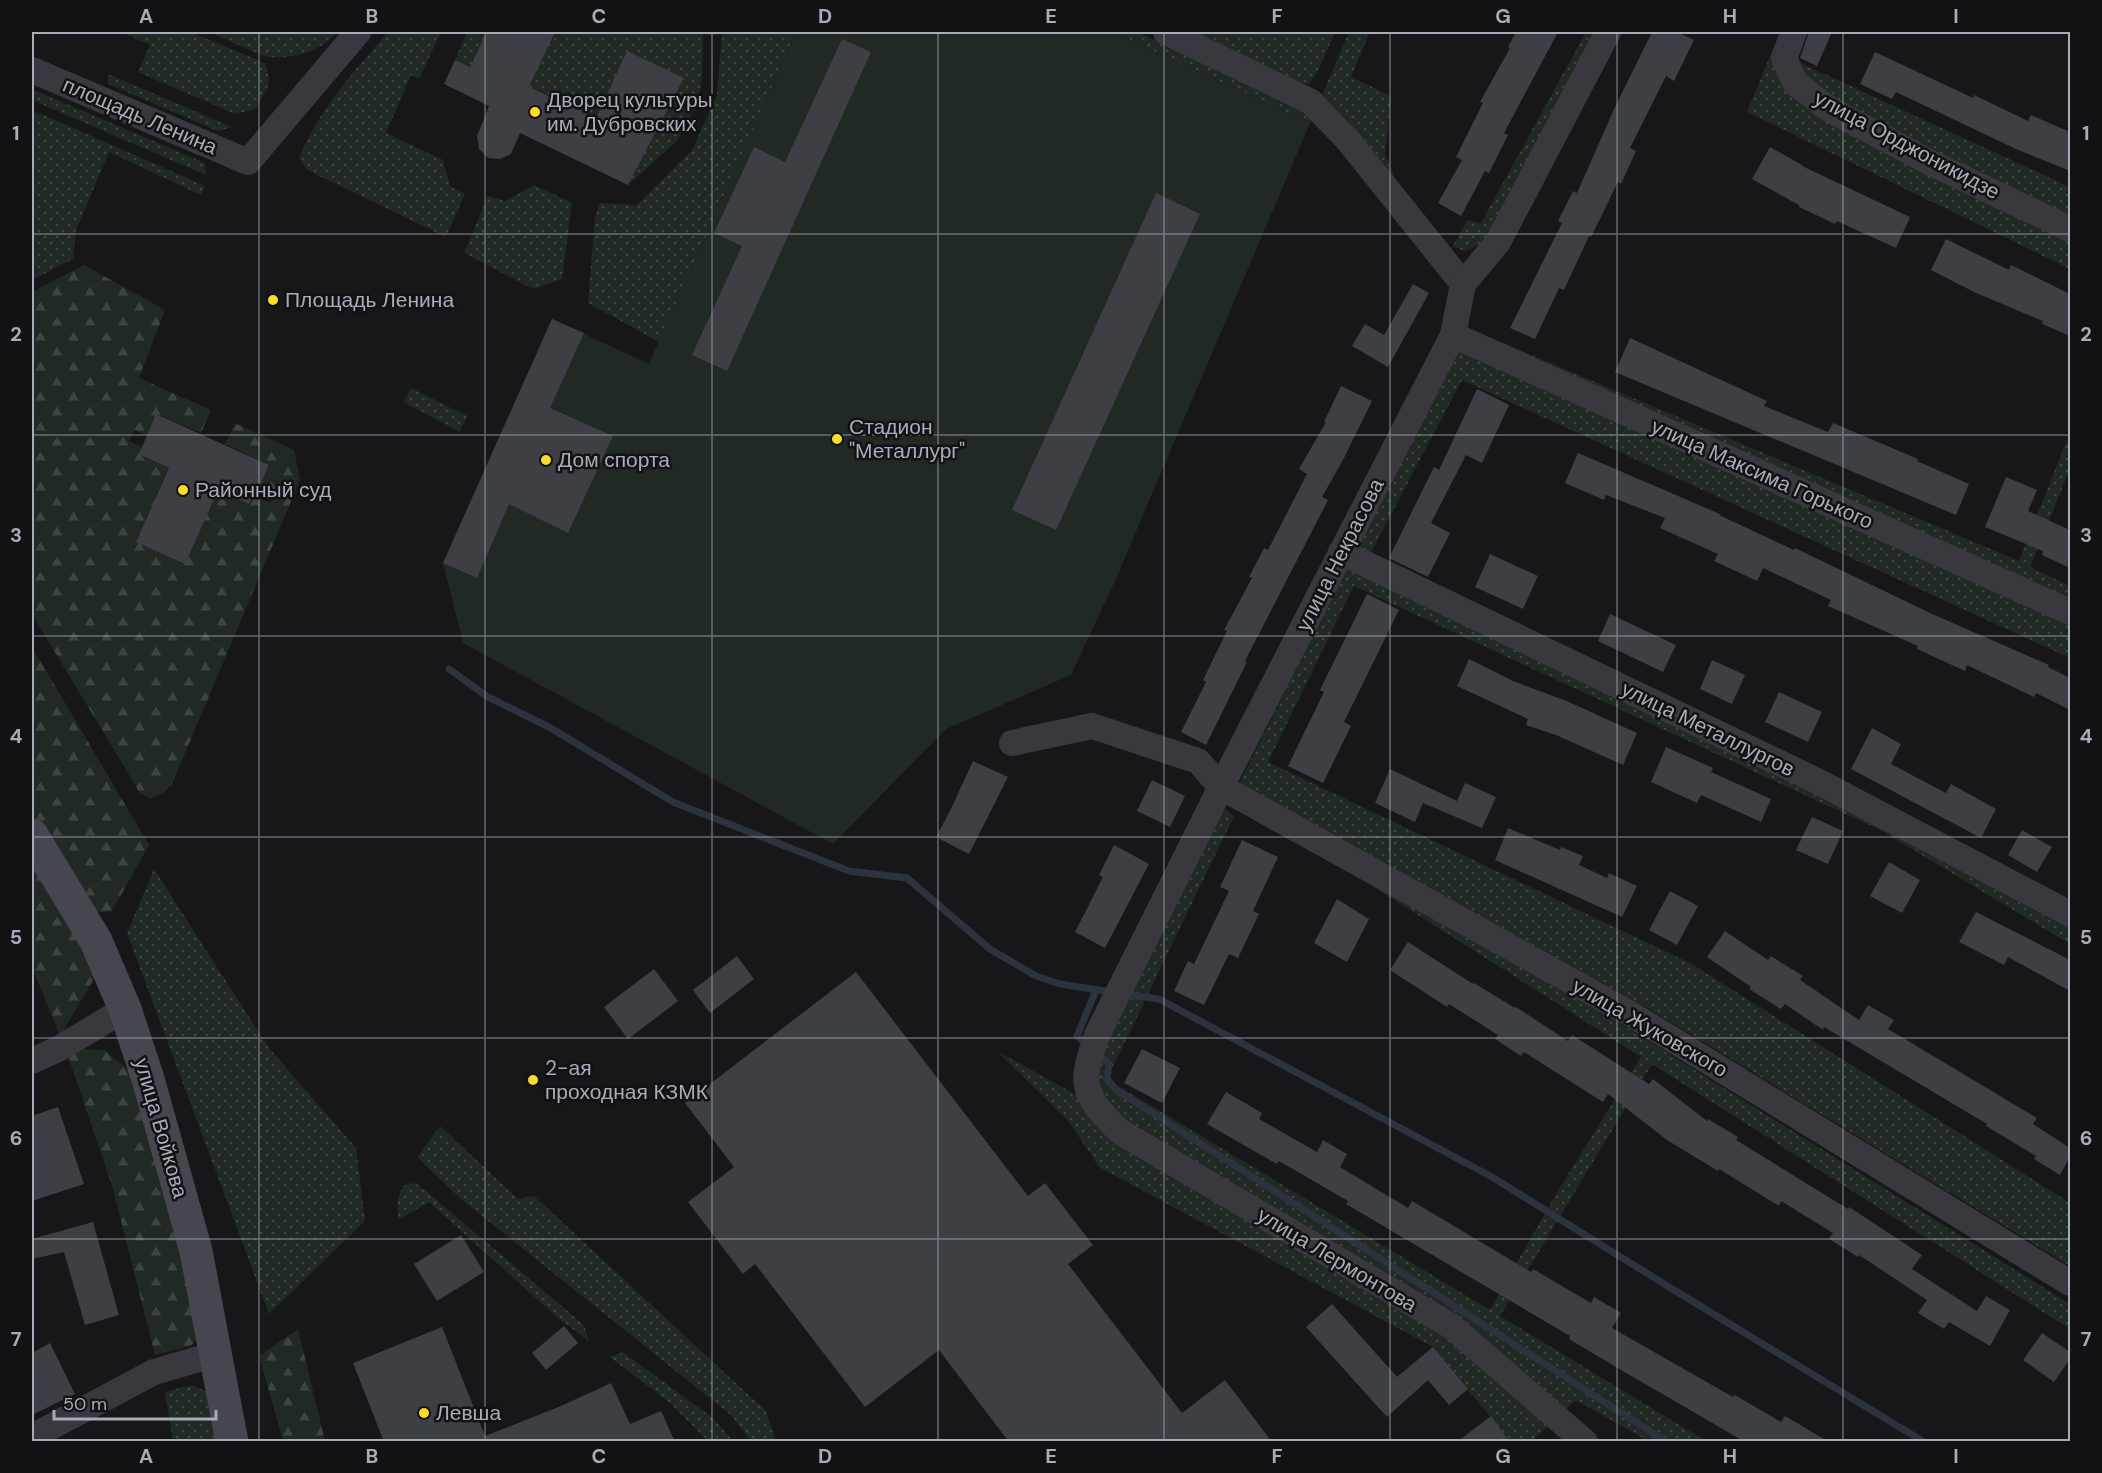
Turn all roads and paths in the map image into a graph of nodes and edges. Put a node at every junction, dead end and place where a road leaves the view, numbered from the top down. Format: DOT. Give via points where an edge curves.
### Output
graph roads {
  1 [pos="358,32"];
  2 [pos="1166,32"];
  3 [pos="1608,32"];
  4 [pos="1794,32"];
  5 [pos="32,70"];
  6 [pos="2070,229"];
  7 [pos="1463,284"];
  8 [pos="1453,335"];
  9 [pos="1341,552"];
  10 [pos="2070,612"];
  11 [pos="1012,743"];
  12 [pos="1221,787"];
  13 [pos="32,835"];
  14 [pos="2070,914"];
  15 [pos="125,1009"];
  16 [pos="32,1061"];
  17 [pos="1085,1087"];
  18 [pos="2070,1283"];
  19 [pos="216,1354"];
  20 [pos="32,1437"];
  21 [pos="232,1442"];
  22 [pos="1585,1442"];
  1 -- 5 [label="street, площадь Ленина" via="248,162"];
  2 -- 7 [label="street" via="1311,102 1347,139"];
  3 -- 7 [label="street, улица Некрасова" via="1498,242"];
  4 -- 6 [label="street, улица Орджоникидзе" via="1784,58 1795,83 1829,109 1930,163"];
  7 -- 8 [label="street, улица Некрасова"];
  8 -- 9 [label="street, улица Некрасова"];
  8 -- 10 [label="street, улица Максима Горького"];
  9 -- 12 [label="street, улица Некрасова"];
  9 -- 14 [label="street, улица Металлургов" via="1818,782"];
  11 -- 12 [label="street, улица Жуковского" via="1092,726 1198,761"];
  12 -- 17 [label="street, улица Некрасова" via="1098,1033 1088,1060"];
  12 -- 18 [label="street, улица Жуковского" via="1629,1013"];
  13 -- 15 [label="street, улица Войкова" via="96,941"];
  15 -- 16 [label="street"];
  15 -- 19 [label="street, улица Войкова" via="196,1251"];
  17 -- 22 [label="street, улица Лермонтова" via="1099,1111 1119,1131 1450,1326"];
  19 -- 20 [label="street" via="154,1372"];
  19 -- 21 [label="street, улица Войкова"];
}
